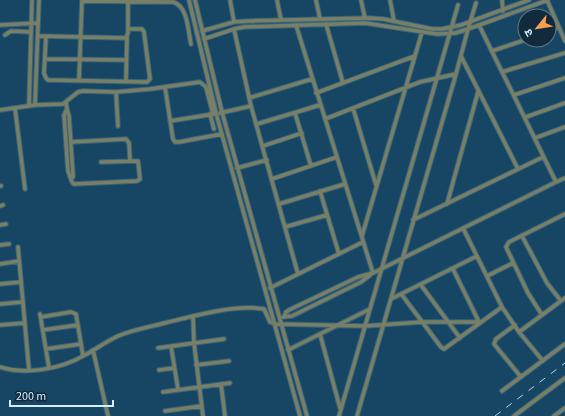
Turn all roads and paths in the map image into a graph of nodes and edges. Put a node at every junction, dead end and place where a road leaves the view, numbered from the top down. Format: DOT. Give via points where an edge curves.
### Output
graph roads {
  1 [pos="32,0"];
  2 [pos="39,0"];
  3 [pos="82,0"];
  4 [pos="189,0"];
  5 [pos="195,0"];
  6 [pos="230,0"];
  7 [pos="277,0"];
  8 [pos="316,0"];
  9 [pos="361,0"];
  10 [pos="390,0"];
  11 [pos="502,0"];
  12 [pos="529,0"];
  13 [pos="548,0"];
  14 [pos="157,1"];
  15 [pos="178,1"];
  16 [pos="128,2"];
  17 [pos="476,3"];
  18 [pos="458,5"];
  19 [pos="502,10"];
  20 [pos="503,16"];
  21 [pos="365,18"];
  22 [pos="320,19"];
  23 [pos="281,20"];
  24 [pos="394,21"];
  25 [pos="471,21"];
  26 [pos="234,22"];
  27 [pos="32,23"];
  28 [pos="38,23"];
  29 [pos="326,24"];
  30 [pos="0,25"];
  31 [pos="296,25"];
  32 [pos="479,25"];
  33 [pos="234,28"];
  34 [pos="451,28"];
  35 [pos="559,28"];
  36 [pos="128,29"];
  37 [pos="468,29"];
  38 [pos="202,31"];
  39 [pos="31,32"];
  40 [pos="422,32"];
  41 [pos="450,33"];
  42 [pos="5,35"];
  43 [pos="38,36"];
  44 [pos="46,36"];
  45 [pos="127,37"];
  46 [pos="81,38"];
  47 [pos="204,39"];
  48 [pos="565,41"];
  49 [pos="517,43"];
  50 [pos="191,44"];
  51 [pos="492,51"];
  52 [pos="565,53"];
  53 [pos="415,56"];
  54 [pos="461,56"];
  55 [pos="45,58"];
  56 [pos="80,59"];
  57 [pos="126,60"];
  58 [pos="502,72"];
  59 [pos="456,74"];
  60 [pos="436,78"];
  61 [pos="565,78"];
  62 [pos="209,79"];
  63 [pos="312,79"];
  64 [pos="79,80"];
  65 [pos="126,81"];
  66 [pos="200,82"];
  67 [pos="343,83"];
  68 [pos="165,87"];
  69 [pos="405,88"];
  70 [pos="478,91"];
  71 [pos="116,92"];
  72 [pos="316,93"];
  73 [pos="514,95"];
  74 [pos="249,98"];
  75 [pos="66,102"];
  76 [pos="565,103"];
  77 [pos="35,105"];
  78 [pos="320,105"];
  79 [pos="30,106"];
  80 [pos="251,106"];
  81 [pos="15,108"];
  82 [pos="67,108"];
  83 [pos="353,108"];
  84 [pos="0,110"];
  85 [pos="222,112"];
  86 [pos="295,113"];
  87 [pos="213,114"];
  88 [pos="526,117"];
  89 [pos="325,119"];
  90 [pos="170,121"];
  91 [pos="257,124"];
  92 [pos="118,126"];
  93 [pos="565,127"];
  94 [pos="214,129"];
  95 [pos="302,133"];
  96 [pos="222,134"];
  97 [pos="535,138"];
  98 [pos="71,142"];
  99 [pos="263,146"];
  100 [pos="543,157"];
  101 [pos="337,158"];
  102 [pos="130,160"];
  103 [pos="267,160"];
  104 [pos="101,162"];
  105 [pos="311,166"];
  106 [pos="237,168"];
  107 [pos="518,169"];
  108 [pos="71,178"];
  109 [pos="565,178"];
  110 [pos="272,179"];
  111 [pos="556,182"];
  112 [pos="345,184"];
  113 [pos="376,186"];
  114 [pos="25,189"];
  115 [pos="320,191"];
  116 [pos="279,204"];
  117 [pos="447,204"];
  118 [pos="565,214"];
  119 [pos="327,215"];
  120 [pos="413,220"];
  121 [pos="6,224"];
  122 [pos="0,225"];
  123 [pos="286,227"];
  124 [pos="464,228"];
  125 [pos="522,236"];
  126 [pos="362,237"];
  127 [pos="363,242"];
  128 [pos="9,244"];
  129 [pos="0,245"];
  130 [pos="18,247"];
  131 [pos="338,254"];
  132 [pos="477,256"];
  133 [pos="402,259"];
  134 [pos="19,261"];
  135 [pos="513,263"];
  136 [pos="0,264"];
  137 [pos="381,269"];
  138 [pos="453,269"];
  139 [pos="372,273"];
  140 [pos="298,274"];
  141 [pos="487,276"];
  142 [pos="21,282"];
  143 [pos="0,284"];
  144 [pos="421,285"];
  145 [pos="270,288"];
  146 [pos="402,295"];
  147 [pos="565,298"];
  148 [pos="391,299"];
  149 [pos="561,301"];
  150 [pos="23,302"];
  151 [pos="0,304"];
  152 [pos="270,307"];
  153 [pos="502,307"];
  154 [pos="264,309"];
  155 [pos="370,309"];
  156 [pos="193,316"];
  157 [pos="542,316"];
  158 [pos="279,321"];
  159 [pos="422,322"];
  160 [pos="448,322"];
  161 [pos="480,322"];
  162 [pos="25,323"];
  163 [pos="275,324"];
  164 [pos="0,325"];
  165 [pos="78,325"];
  166 [pos="383,325"];
  167 [pos="515,325"];
  168 [pos="337,326"];
  169 [pos="365,326"];
  170 [pos="43,330"];
  171 [pos="519,332"];
  172 [pos="320,334"];
  173 [pos="460,338"];
  174 [pos="224,339"];
  175 [pos="194,343"];
  176 [pos="81,344"];
  177 [pos="565,344"];
  178 [pos="172,346"];
  179 [pos="158,348"];
  180 [pos="46,349"];
  181 [pos="93,350"];
  182 [pos="288,350"];
  183 [pos="83,356"];
  184 [pos="229,361"];
  185 [pos="543,361"];
  186 [pos="196,365"];
  187 [pos="0,367"];
  188 [pos="49,368"];
  189 [pos="174,368"];
  190 [pos="29,370"];
  191 [pos="159,370"];
  192 [pos="521,377"];
  193 [pos="565,378"];
  194 [pos="230,383"];
  195 [pos="221,384"];
  196 [pos="199,387"];
  197 [pos="178,389"];
  198 [pos="502,391"];
  199 [pos="163,392"];
  200 [pos="202,406"];
  201 [pos="565,408"];
  202 [pos="341,410"];
  203 [pos="165,411"];
  204 [pos="557,415"];
  205 [pos="108,416"];
  206 [pos="203,416"];
  207 [pos="225,416"];
  208 [pos="300,416"];
  209 [pos="307,416"];
  210 [pos="339,416"];
  211 [pos="357,416"];
  212 [pos="514,416"];
  1 -- 27 [label="street"];
  2 -- 28 [label="street"];
  3 -- 16 [label="street"];
  3 -- 46 [label="street"];
  4 -- 62 [label="street"];
  5 -- 38 [label="street"];
  6 -- 26 [label="street"];
  7 -- 23 [label="street"];
  8 -- 22 [label="street"];
  9 -- 21 [label="street"];
  10 -- 24 [label="street"];
  11 -- 19 [label="street"];
  12 -- 19 [label="street"];
  13 -- 20 [label="street"];
  13 -- 35 [label="street"];
  14 -- 15 [label="street"];
  14 -- 16 [label="street"];
  15 -- 50 [label="street" via="184,13"];
  16 -- 36 [label="street"];
  17 -- 25 [label="street"];
  18 -- 34 [label="street"];
  19 -- 20 [label="street"];
  19 -- 25 [label="street"];
  20 -- 32 [label="street"];
  21 -- 22 [label="street"];
  21 -- 24 [label="street"];
  22 -- 23 [label="street"];
  23 -- 26 [label="street"];
  24 -- 34 [label="street" via="432,28"];
  25 -- 34 [label="street"];
  25 -- 37 [label="street"];
  26 -- 38 [label="street"];
  27 -- 28 [label="street"];
  27 -- 30 [label="street"];
  27 -- 39 [label="street"];
  28 -- 43 [label="street"];
  29 -- 31 [label="street"];
  29 -- 40 [label="street" via="364,23"];
  29 -- 67 [label="street"];
  31 -- 33 [label="street"];
  31 -- 63 [label="street"];
  32 -- 37 [label="street"];
  32 -- 51 [label="street"];
  33 -- 47 [label="street"];
  33 -- 74 [label="street"];
  34 -- 41 [label="street"];
  35 -- 48 [label="street"];
  36 -- 45 [label="street"];
  36 -- 65 [label="street" via="142,29 144,32 150,79 147,82"];
  37 -- 41 [label="street"];
  37 -- 54 [label="street"];
  38 -- 47 [label="street"];
  39 -- 42 [label="street" via="11,31"];
  39 -- 79 [label="street"];
  40 -- 41 [label="street"];
  40 -- 53 [label="street"];
  41 -- 60 [label="street"];
  43 -- 44 [label="street"];
  43 -- 77 [label="street"];
  44 -- 46 [label="street"];
  44 -- 55 [label="street"];
  45 -- 46 [label="street"];
  45 -- 57 [label="street"];
  46 -- 56 [label="street"];
  47 -- 85 [label="street"];
  49 -- 51 [label="street"];
  51 -- 58 [label="street"];
  52 -- 58 [label="street"];
  53 -- 67 [label="street"];
  53 -- 69 [label="street"];
  54 -- 59 [label="street"];
  54 -- 70 [label="street"];
  55 -- 56 [label="street"];
  55 -- 64 [label="street" via="44,73 48,80"];
  56 -- 57 [label="street"];
  56 -- 64 [label="street"];
  57 -- 65 [label="street"];
  58 -- 73 [label="street"];
  59 -- 60 [label="street"];
  59 -- 120 [label="street"];
  60 -- 69 [label="street"];
  60 -- 137 [label="street"];
  61 -- 73 [label="street"];
  62 -- 66 [label="street"];
  62 -- 87 [label="street"];
  63 -- 72 [label="street"];
  63 -- 74 [label="street"];
  64 -- 65 [label="street"];
  66 -- 68 [label="street"];
  66 -- 87 [label="street" via="206,87"];
  67 -- 72 [label="street"];
  68 -- 71 [label="street"];
  68 -- 90 [label="street"];
  69 -- 83 [label="street"];
  69 -- 113 [label="street"];
  70 -- 107 [label="street"];
  70 -- 117 [label="street"];
  71 -- 75 [label="street" via="78,92"];
  71 -- 92 [label="street"];
  72 -- 78 [label="street"];
  73 -- 88 [label="street"];
  74 -- 80 [label="street"];
  75 -- 77 [label="street"];
  75 -- 82 [label="street"];
  76 -- 88 [label="street"];
  77 -- 79 [label="street"];
  78 -- 86 [label="street"];
  78 -- 89 [label="street"];
  79 -- 81 [label="street"];
  80 -- 85 [label="street"];
  80 -- 91 [label="street"];
  81 -- 84 [label="street"];
  81 -- 114 [label="street"];
  82 -- 98 [label="street"];
  82 -- 108 [label="street" via="64,115 68,171"];
  83 -- 89 [label="street"];
  83 -- 113 [label="street"];
  85 -- 87 [label="street"];
  85 -- 106 [label="street"];
  86 -- 91 [label="street"];
  86 -- 95 [label="street"];
  87 -- 90 [label="street"];
  87 -- 94 [label="street"];
  87 -- 96 [label="street"];
  88 -- 97 [label="street"];
  89 -- 101 [label="street"];
  90 -- 96 [label="street" via="173,139 177,143"];
  91 -- 99 [label="street"];
  93 -- 97 [label="street"];
  95 -- 99 [label="street"];
  95 -- 105 [label="street"];
  96 -- 152 [label="street"];
  97 -- 100 [label="street"];
  98 -- 102 [label="street" via="126,139 129,143"];
  98 -- 108 [label="street"];
  99 -- 103 [label="street"];
  100 -- 107 [label="street"];
  100 -- 111 [label="street"];
  101 -- 105 [label="street"];
  101 -- 112 [label="street"];
  102 -- 104 [label="street"];
  102 -- 108 [label="street" via="139,162 139,180 74,184"];
  103 -- 106 [label="street"];
  103 -- 110 [label="street"];
  105 -- 110 [label="street"];
  106 -- 145 [label="street"];
  107 -- 117 [label="street"];
  109 -- 111 [label="street"];
  110 -- 116 [label="street"];
  111 -- 124 [label="street"];
  112 -- 115 [label="street"];
  112 -- 126 [label="street"];
  113 -- 126 [label="street"];
  115 -- 116 [label="street"];
  115 -- 119 [label="street"];
  116 -- 123 [label="street"];
  117 -- 120 [label="street"];
  118 -- 125 [label="street"];
  119 -- 123 [label="street"];
  119 -- 131 [label="street"];
  120 -- 133 [label="street"];
  121 -- 122 [label="street"];
  123 -- 140 [label="street"];
  124 -- 132 [label="street"];
  124 -- 133 [label="street"];
  125 -- 135 [label="street" via="507,244 507,251"];
  125 -- 149 [label="street" via="547,283"];
  126 -- 127 [label="street"];
  127 -- 131 [label="street"];
  127 -- 139 [label="street"];
  128 -- 129 [label="street"];
  130 -- 134 [label="street"];
  131 -- 140 [label="street"];
  132 -- 138 [label="street"];
  132 -- 141 [label="street"];
  133 -- 137 [label="street"];
  133 -- 148 [label="street"];
  134 -- 136 [label="street"];
  134 -- 142 [label="street"];
  135 -- 141 [label="street"];
  135 -- 157 [label="street"];
  137 -- 139 [label="street"];
  137 -- 155 [label="street"];
  138 -- 144 [label="street"];
  138 -- 161 [label="street"];
  139 -- 158 [label="street" via="358,277 289,310"];
  140 -- 145 [label="street"];
  141 -- 153 [label="street"];
  142 -- 143 [label="street"];
  142 -- 150 [label="street"];
  144 -- 146 [label="street"];
  144 -- 160 [label="street"];
  145 -- 158 [label="street"];
  146 -- 148 [label="street"];
  146 -- 159 [label="street"];
  147 -- 149 [label="street"];
  148 -- 166 [label="street"];
  149 -- 157 [label="street"];
  150 -- 151 [label="street"];
  150 -- 162 [label="street"];
  152 -- 154 [label="street"];
  152 -- 163 [label="street"];
  153 -- 161 [label="street"];
  153 -- 167 [label="street"];
  154 -- 156 [label="street" via="229,310"];
  154 -- 163 [label="street" via="270,322"];
  155 -- 168 [label="street"];
  155 -- 169 [label="street"];
  156 -- 175 [label="street"];
  156 -- 181 [label="street" via="125,333"];
  157 -- 171 [label="street"];
  158 -- 163 [label="street"];
  158 -- 168 [label="street"];
  158 -- 182 [label="street"];
  159 -- 160 [label="street"];
  159 -- 166 [label="street"];
  159 -- 173 [label="street" via="444,350"];
  160 -- 161 [label="street"];
  160 -- 173 [label="street"];
  161 -- 173 [label="street"];
  162 -- 164 [label="street"];
  162 -- 190 [label="street"];
  163 -- 208 [label="street"];
  165 -- 170 [label="street"];
  165 -- 170 [label="street" via="74,312 41,315"];
  165 -- 176 [label="street"];
  166 -- 169 [label="street"];
  166 -- 211 [label="street"];
  167 -- 171 [label="street"];
  167 -- 192 [label="street" via="496,339 494,344"];
  168 -- 169 [label="street"];
  168 -- 172 [label="street"];
  169 -- 202 [label="street"];
  170 -- 180 [label="street"];
  171 -- 185 [label="street"];
  172 -- 182 [label="street"];
  172 -- 202 [label="street"];
  174 -- 175 [label="street"];
  175 -- 178 [label="street"];
  175 -- 186 [label="street"];
  176 -- 180 [label="street"];
  176 -- 183 [label="street"];
  177 -- 185 [label="street"];
  178 -- 179 [label="street"];
  178 -- 189 [label="street"];
  180 -- 188 [label="street"];
  181 -- 183 [label="street"];
  181 -- 205 [label="street"];
  182 -- 209 [label="street"];
  183 -- 188 [label="street"];
  184 -- 186 [label="street"];
  185 -- 192 [label="street"];
  186 -- 196 [label="street"];
  187 -- 190 [label="street"];
  188 -- 190 [label="street"];
  189 -- 191 [label="street"];
  189 -- 197 [label="street"];
  192 -- 198 [label="street"];
  193 -- 212 [label="street"];
  194 -- 195 [label="street"];
  195 -- 196 [label="street"];
  195 -- 207 [label="street"];
  196 -- 197 [label="street"];
  196 -- 200 [label="street"];
  197 -- 199 [label="street"];
  200 -- 203 [label="street"];
  200 -- 206 [label="street"];
  201 -- 204 [label="street"];
  202 -- 210 [label="street"];
}
